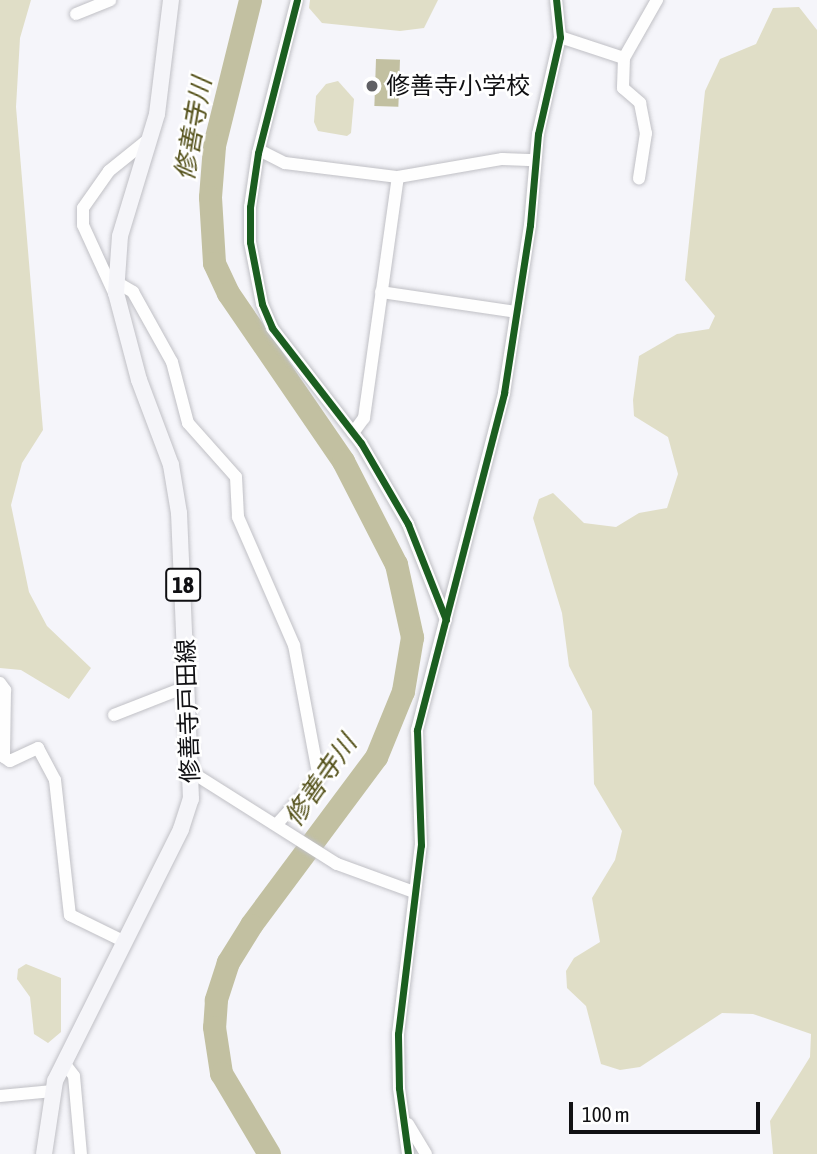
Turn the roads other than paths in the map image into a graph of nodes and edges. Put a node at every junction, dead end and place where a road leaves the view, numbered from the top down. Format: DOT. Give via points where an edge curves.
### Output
graph roads {
  1 [pos="110,0"];
  2 [pos="171,0"];
  3 [pos="297,0"];
  4 [pos="556,0"];
  5 [pos="657,0"];
  6 [pos="76,13"];
  7 [pos="560,37"];
  8 [pos="624,58"];
  9 [pos="150,138"];
  10 [pos="259,150"];
  11 [pos="535,160"];
  12 [pos="398,177"];
  13 [pos="639,178"];
  14 [pos="117,290"];
  15 [pos="381,292"];
  16 [pos="517,312"];
  17 [pos="353,433"];
  18 [pos="446,620"];
  19 [pos="0,683"];
  20 [pos="188,686"];
  21 [pos="114,715"];
  22 [pos="193,774"];
  23 [pos="277,824"];
  24 [pos="414,892"];
  25 [pos="125,942"];
  26 [pos="64,1063"];
  27 [pos="53,1091"];
  28 [pos="0,1096"];
  29 [pos="407,1121"];
  30 [pos="44,1154"];
  31 [pos="81,1154"];
  32 [pos="408,1154"];
  33 [pos="426,1154"];
  1 -- 6 [label="street"];
  2 -- 9 [label="main road, 修善寺戸田線 / 18" via="164,74"];
  3 -- 10 [label="street"];
  4 -- 7 [label="street"];
  5 -- 8 [label="street"];
  7 -- 8 [label="street"];
  7 -- 11 [label="street"];
  8 -- 13 [label="street" via="623,88 640,103 646,133"];
  9 -- 14 [label="main road, 修善寺戸田線 / 18" via="120,236"];
  9 -- 14 [label="street" via="109,171 83,208 83,225"];
  10 -- 12 [label="street" via="285,163"];
  10 -- 17 [label="street" via="250,242 262,304 272,328"];
  11 -- 12 [label="street" via="502,159"];
  11 -- 16 [label="street"];
  12 -- 15 [label="street"];
  14 -- 20 [label="main road, 修善寺戸田線 / 18" via="139,380 171,465 179,513"];
  14 -- 23 [label="street" via="133,292 172,362 188,423 236,477 238,517 295,645 319,778"];
  15 -- 16 [label="street"];
  15 -- 17 [label="street" via="364,418"];
  16 -- 18 [label="street" via="504,393"];
  17 -- 18 [label="street" via="408,524"];
  18 -- 24 [label="street" via="417,730 422,822"];
  19 -- 25 [label="street" via="5,690 4,757 10,761 38,748 55,780 70,915"];
  20 -- 21 [label="street"];
  20 -- 22 [label="main road, 修善寺戸田線 / 18"];
  22 -- 23 [label="street"];
  22 -- 25 [label="main road, 修善寺戸田線 / 18" via="188,814"];
  23 -- 24 [label="street" via="337,864"];
  24 -- 29 [label="street" via="398,1034 399,1088"];
  25 -- 26 [label="main road, 修善寺戸田線 / 18"];
  26 -- 27 [label="main road, 修善寺戸田線 / 18"];
  26 -- 31 [label="street" via="74,1076"];
  27 -- 28 [label="street"];
  27 -- 30 [label="main road, 修善寺戸田線 / 18"];
  29 -- 32 [label="street"];
  29 -- 33 [label="street"];
}
